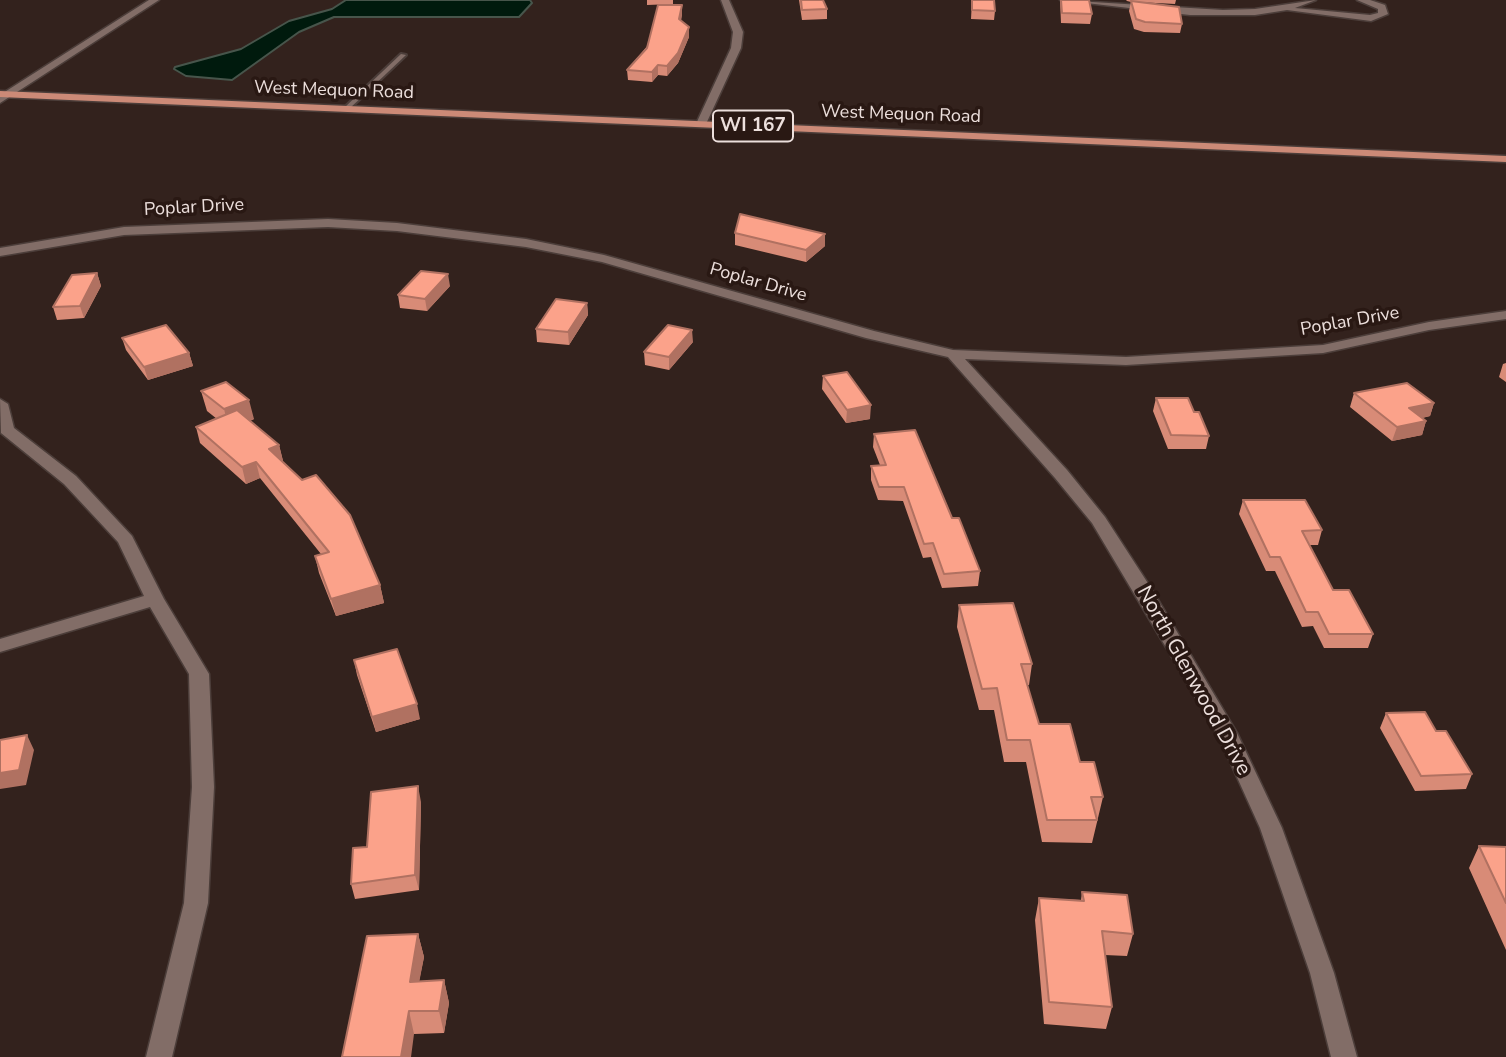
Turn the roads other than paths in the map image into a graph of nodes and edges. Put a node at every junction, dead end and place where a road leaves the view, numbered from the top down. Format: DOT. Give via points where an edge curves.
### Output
graph roads {
  1 [pos="155,0"];
  2 [pos="725,0"];
  3 [pos="1064,0"];
  4 [pos="1312,0"];
  5 [pos="1361,0"];
  6 [pos="1287,9"];
  7 [pos="403,55"];
  8 [pos="3,96"];
  9 [pos="346,109"];
  10 [pos="701,124"];
  11 [pos="1506,159"];
  12 [pos="0,252"];
  13 [pos="1506,315"];
  14 [pos="953,354"];
  15 [pos="0,404"];
  16 [pos="155,599"];
  17 [pos="0,646"];
  18 [pos="159,1057"];
  19 [pos="1344,1057"];
  1 -- 8 [label="street"];
  2 -- 10 [label="street" via="738,32 736,48"];
  3 -- 6 [label="street" via="1177,10"];
  4 -- 6 [label="street"];
  5 -- 6 [label="street" via="1382,7 1383,14 1371,18"];
  7 -- 9 [label="lane"];
  8 -- 9 [label="main road, West Mequon Road / WI 167"];
  9 -- 10 [label="main road, West Mequon Road / WI 167"];
  10 -- 11 [label="main road, West Mequon Road / WI 167"];
  12 -- 14 [label="street, Poplar Drive" via="124,231 317,223 397,227 526,243 604,259"];
  13 -- 14 [label="street, Poplar Drive" via="1323,349 1236,356 1126,361"];
  14 -- 19 [label="street, North Glenwood Drive" via="1098,521 1227,733 1271,828 1322,973"];
  15 -- 16 [label="street" via="7,430 70,480 126,540"];
  16 -- 17 [label="street"];
  16 -- 18 [label="street" via="199,674 203,787 196,903"];
}
